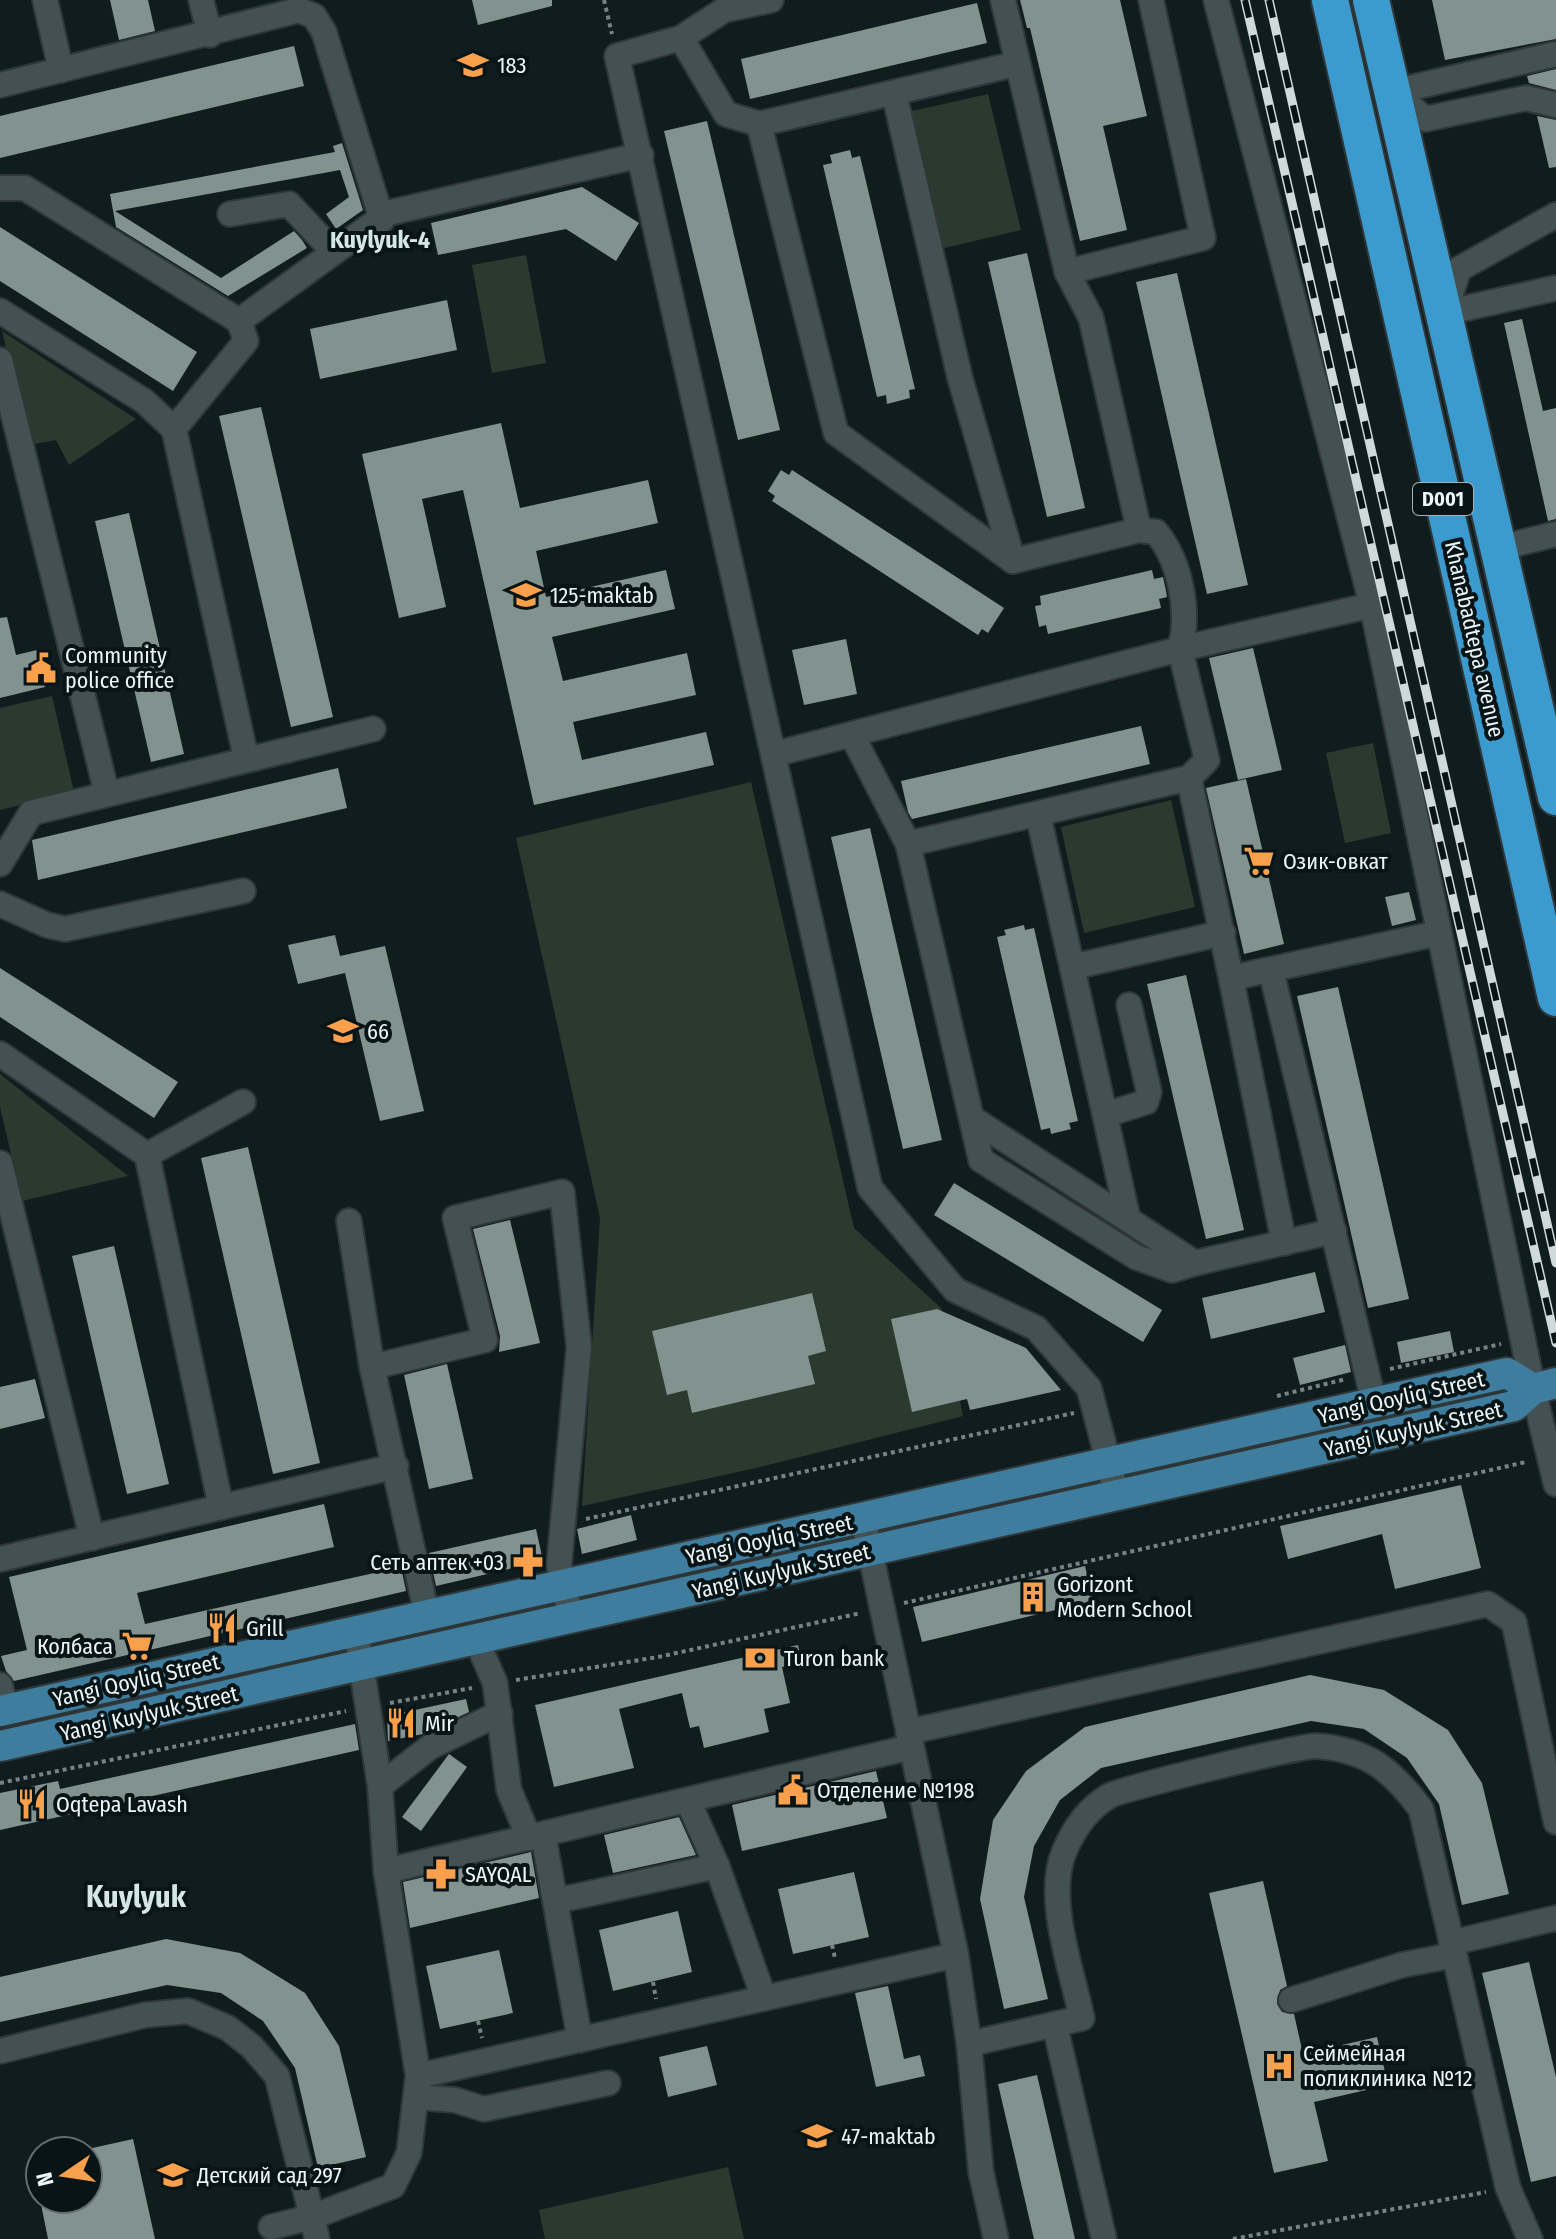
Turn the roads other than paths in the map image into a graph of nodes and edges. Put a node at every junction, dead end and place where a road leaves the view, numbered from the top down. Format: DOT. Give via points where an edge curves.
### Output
graph roads {
  1 [pos="45,0"];
  2 [pos="201,0"];
  3 [pos="771,0"];
  4 [pos="1003,0"];
  5 [pos="1151,0"];
  6 [pos="1216,0"];
  7 [pos="1330,0"];
  8 [pos="1371,0"];
  9 [pos="210,35"];
  10 [pos="681,38"];
  11 [pos="1556,54"];
  12 [pos="1016,64"];
  13 [pos="61,70"];
  14 [pos="0,85"];
  15 [pos="1393,92"];
  16 [pos="894,93"];
  17 [pos="1556,105"];
  18 [pos="759,124"];
  19 [pos="641,155"];
  20 [pos="0,188"];
  21 [pos="230,214"];
  22 [pos="1556,215"];
  23 [pos="382,220"];
  24 [pos="334,252"];
  25 [pos="1067,272"];
  26 [pos="1556,288"];
  27 [pos="0,311"];
  28 [pos="1444,313"];
  29 [pos="239,321"];
  30 [pos="0,360"];
  31 [pos="174,429"];
  32 [pos="1139,530"];
  33 [pos="1556,534"];
  34 [pos="1499,548"];
  35 [pos="1013,561"];
  36 [pos="1372,605"];
  37 [pos="1180,649"];
  38 [pos="373,729"];
  39 [pos="852,735"];
  40 [pos="1550,748"];
  41 [pos="775,754"];
  42 [pos="246,758"];
  43 [pos="1189,778"];
  44 [pos="107,794"];
  45 [pos="1556,797"];
  46 [pos="1038,814"];
  47 [pos="908,844"];
  48 [pos="0,864"];
  49 [pos="243,891"];
  50 [pos="0,904"];
  51 [pos="1223,933"];
  52 [pos="1439,933"];
  53 [pos="1072,967"];
  54 [pos="1271,970"];
  55 [pos="1231,978"];
  56 [pos="1556,998"];
  57 [pos="1129,1005"];
  58 [pos="0,1054"];
  59 [pos="243,1102"];
  60 [pos="1105,1115"];
  61 [pos="973,1119"];
  62 [pos="147,1155"];
  63 [pos="0,1163"];
  64 [pos="1128,1219"];
  65 [pos="349,1221"];
  66 [pos="1334,1231"];
  67 [pos="1284,1243"];
  68 [pos="1195,1263"];
  69 [pos="372,1367"];
  70 [pos="1544,1386"];
  71 [pos="1371,1388"];
  72 [pos="1109,1462"];
  73 [pos="396,1466"];
  74 [pos="1556,1484"];
  75 [pos="1117,1495"];
  76 [pos="221,1507"];
  77 [pos="863,1518"];
  78 [pos="92,1538"];
  79 [pos="871,1550"];
  80 [pos="0,1559"];
  81 [pos="564,1584"];
  82 [pos="427,1615"];
  83 [pos="571,1618"];
  84 [pos="356,1631"];
  85 [pos="476,1639"];
  86 [pos="362,1665"];
  87 [pos="2,1702"];
  88 [pos="500,1713"];
  89 [pos="910,1739"];
  90 [pos="0,1746"];
  91 [pos="380,1786"];
  92 [pos="688,1801"];
  93 [pos="1556,1822"];
  94 [pos="536,1836"];
  95 [pos="717,1866"];
  96 [pos="386,1871"];
  97 [pos="555,1901"];
  98 [pos="1556,1918"];
  99 [pos="1453,1949"];
  100 [pos="956,1955"];
  101 [pos="764,1998"];
  102 [pos="1291,2000"];
  103 [pos="1055,2026"];
  104 [pos="580,2040"];
  105 [pos="969,2044"];
  106 [pos="0,2051"];
  107 [pos="608,2083"];
  108 [pos="417,2087"];
  109 [pos="271,2227"];
  110 [pos="314,2228"];
  111 [pos="996,2239"];
  112 [pos="1104,2239"];
  113 [pos="1530,2239"];
  1 -- 13 [label="street"];
  2 -- 9 [label="street"];
  3 -- 10 [label="street" via="724,10"];
  4 -- 12 [label="street"];
  5 -- 25 [label="street" via="1203,238"];
  6 -- 36 [label="street"];
  7 -- 56 [label="highway, Khanabadtepa avenue / D001"];
  8 -- 15 [label="highway, Khanabadtepa avenue / D001"];
  9 -- 13 [label="street"];
  9 -- 23 [label="street" via="299,10 314,16 324,32"];
  10 -- 18 [label="street" via="726,114"];
  10 -- 19 [label="street" via="617,56"];
  11 -- 15 [label="street"];
  12 -- 16 [label="street"];
  12 -- 25 [label="street"];
  13 -- 14 [label="street"];
  15 -- 17 [label="street" via="1425,119 1526,98"];
  15 -- 28 [label="highway, Khanabadtepa avenue / D001"];
  16 -- 18 [label="street"];
  16 -- 35 [label="street" via="960,378"];
  18 -- 35 [label="street" via="836,433"];
  19 -- 23 [label="street" via="388,213"];
  19 -- 41 [label="street"];
  20 -- 29 [label="street" via="25,188"];
  21 -- 24 [label="street" via="289,204"];
  22 -- 28 [label="street" via="1459,269"];
  23 -- 24 [label="street"];
  24 -- 29 [label="street"];
  25 -- 32 [label="street" via="1091,318"];
  26 -- 28 [label="street"];
  27 -- 31 [label="street" via="144,401"];
  28 -- 34 [label="highway, Khanabadtepa avenue / D001"];
  29 -- 31 [label="street" via="246,341"];
  30 -- 44 [label="street"];
  31 -- 42 [label="street"];
  32 -- 35 [label="street"];
  32 -- 37 [label="street" via="1156,532 1172,558 1183,608"];
  33 -- 34 [label="street"];
  34 -- 40 [label="highway, Khanabadtepa avenue / D001"];
  36 -- 37 [label="street"];
  36 -- 52 [label="street"];
  37 -- 39 [label="street"];
  37 -- 43 [label="street" via="1207,760"];
  38 -- 42 [label="street"];
  39 -- 41 [label="street"];
  39 -- 47 [label="street"];
  40 -- 45 [label="highway, Khanabadtepa avenue / D001"];
  41 -- 72 [label="street" via="870,1188 955,1290 1036,1328 1089,1388"];
  42 -- 44 [label="street"];
  43 -- 46 [label="street"];
  43 -- 51 [label="street"];
  44 -- 48 [label="street" via="31,813"];
  46 -- 47 [label="street"];
  46 -- 53 [label="street"];
  47 -- 61 [label="street"];
  49 -- 50 [label="street" via="65,929"];
  51 -- 53 [label="street"];
  51 -- 55 [label="street"];
  52 -- 54 [label="street"];
  52 -- 70 [label="street"];
  53 -- 60 [label="street"];
  54 -- 55 [label="street"];
  54 -- 66 [label="street"];
  55 -- 67 [label="street"];
  57 -- 60 [label="street" via="1149,1092 1146,1102"];
  58 -- 62 [label="street"];
  59 -- 62 [label="street"];
  60 -- 64 [label="street"];
  61 -- 64 [label="street"];
  61 -- 68 [label="street" via="981,1160 1020,1187 1136,1257 1172,1270"];
  62 -- 76 [label="street"];
  63 -- 78 [label="street"];
  64 -- 68 [label="street"];
  65 -- 69 [label="street"];
  66 -- 67 [label="street"];
  66 -- 71 [label="street"];
  67 -- 68 [label="street"];
  69 -- 73 [label="street"];
  69 -- 81 [label="street" via="485,1340 455,1218 562,1192 579,1347 559,1565"];
  70 -- 71 [label="main road, Yangi Qoyliq Street" via="1507,1373"];
  70 -- 74 [label="street"];
  70 -- 75 [label="main road, Yangi Kuylyuk Street" via="1514,1406"];
  71 -- 72 [label="main road, Yangi Qoyliq Street"];
  72 -- 75 [label="street"];
  72 -- 77 [label="main road, Yangi Qoyliq Street"];
  73 -- 76 [label="street"];
  73 -- 82 [label="street"];
  75 -- 79 [label="main road, Yangi Kuylyuk Street"];
  76 -- 78 [label="street"];
  77 -- 79 [label="street"];
  77 -- 81 [label="main road, Yangi Qoyliq Street"];
  78 -- 80 [label="street"];
  79 -- 83 [label="main road, Yangi Kuylyuk Street"];
  79 -- 89 [label="street"];
  81 -- 82 [label="main road, Yangi Qoyliq Street"];
  81 -- 83 [label="street"];
  82 -- 84 [label="main road, Yangi Qoyliq Street"];
  83 -- 85 [label="main road, Yangi Kuylyuk Street"];
  84 -- 86 [label="street"];
  84 -- 87 [label="main road, Yangi Qoyliq Street"];
  85 -- 86 [label="main road, Yangi Kuylyuk Street"];
  85 -- 88 [label="street" via="495,1683"];
  86 -- 90 [label="main road, Yangi Kuylyuk Street"];
  86 -- 91 [label="street"];
  88 -- 91 [label="street" via="430,1747"];
  88 -- 94 [label="street" via="509,1790"];
  89 -- 92 [label="street"];
  89 -- 93 [label="street" via="1488,1604 1514,1622"];
  89 -- 100 [label="street"];
  91 -- 96 [label="street"];
  92 -- 94 [label="street"];
  92 -- 95 [label="street"];
  94 -- 96 [label="street"];
  94 -- 97 [label="street"];
  95 -- 97 [label="street"];
  95 -- 101 [label="street"];
  96 -- 108 [label="street"];
  97 -- 104 [label="street"];
  98 -- 99 [label="street"];
  99 -- 102 [label="street"];
  99 -- 103 [label="street" via="1421,1809 1392,1771 1355,1754 1314,1746 1111,1794 1082,1818 1063,1854 1056,1896 1082,2018"];
  99 -- 113 [label="street" via="1508,2188"];
  100 -- 101 [label="street"];
  100 -- 105 [label="street"];
  101 -- 104 [label="street"];
  103 -- 105 [label="street"];
  103 -- 112 [label="street"];
  104 -- 108 [label="street"];
  105 -- 111 [label="street" via="981,2172"];
  106 -- 110 [label="street" via="145,2015 188,2011 228,2028 277,2076"];
  107 -- 108 [label="street" via="484,2109"];
  108 -- 110 [label="street" via="409,2153 393,2186"];
  109 -- 110 [label="street"];
}
